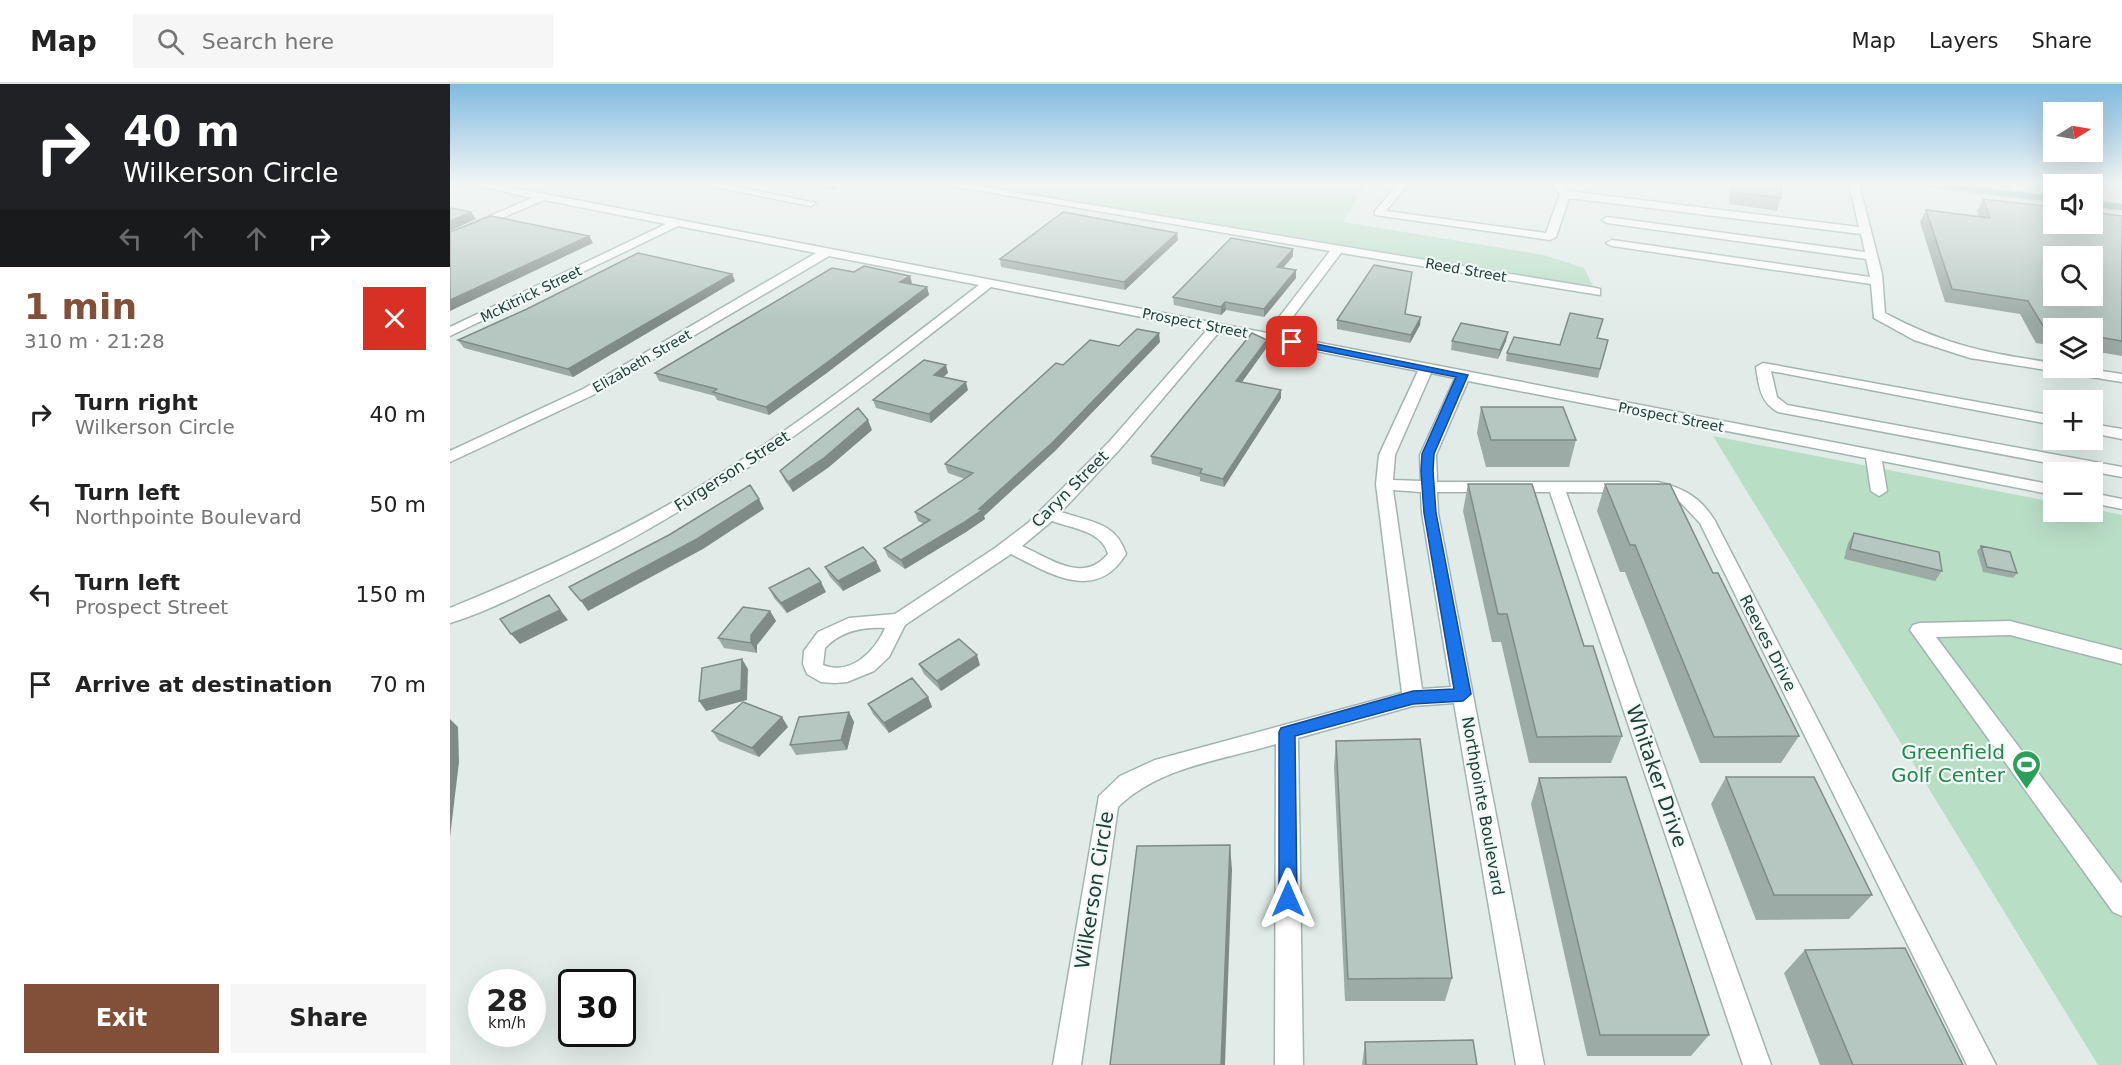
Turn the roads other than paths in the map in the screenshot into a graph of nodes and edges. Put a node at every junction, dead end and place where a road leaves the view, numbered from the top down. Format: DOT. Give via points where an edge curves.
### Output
graph roads {
  1 [pos="467,230"];
  2 [pos="662,230"];
  3 [pos="711,230"];
  4 [pos="1222,230"];
  5 [pos="1499,230"];
  6 [pos="1553,230"];
  7 [pos="1679,230"];
  8 [pos="1854,230"];
  9 [pos="1864,231"];
  10 [pos="450,237"];
  11 [pos="1612,243"];
  12 [pos="1338,249"];
  13 [pos="827,252"];
  14 [pos="1871,256"];
  15 [pos="1876,281"];
  16 [pos="988,284"];
  17 [pos="1596,292"];
  18 [pos="1216,327"];
  19 [pos="450,332"];
  20 [pos="1270,338"];
  21 [pos="2043,365"];
  22 [pos="1426,368"];
  23 [pos="1463,375"];
  24 [pos="2103,375"];
  25 [pos="2122,378"];
  26 [pos="2043,418"];
  27 [pos="2103,430"];
  28 [pos="2122,434"];
  29 [pos="1873,456"];
  30 [pos="450,457"];
  31 [pos="2122,472"];
  32 [pos="1384,484"];
  33 [pos="1428,487"];
  34 [pos="1556,487"];
  35 [pos="2043,488"];
  36 [pos="1879,491"];
  37 [pos="2103,500"];
  38 [pos="2122,504"];
  39 [pos="1049,514"];
  40 [pos="1008,546"];
  41 [pos="450,616"];
  42 [pos="897,621"];
  43 [pos="2122,657"];
  44 [pos="1463,694"];
  45 [pos="1413,698"];
  46 [pos="1287,732"];
  47 [pos="2122,904"];
  48 [pos="1067,1065"];
  49 [pos="1289,1065"];
  50 [pos="1530,1065"];
  51 [pos="1757,1065"];
  52 [pos="1982,1065"];
  1 -- 10 [label="street"];
  2 -- 19 [label="street, McKitrick Street"];
  3 -- 13 [label="street, Prospect Street"];
  4 -- 12 [label="street, Reed Street"];
  5 -- 6 [label="street" via="1550,237"];
  7 -- 14 [label="street"];
  8 -- 9 [label="street"];
  9 -- 14 [label="street"];
  11 -- 15 [label="street"];
  12 -- 17 [label="street, Reed Street"];
  12 -- 20 [label="street"];
  13 -- 16 [label="street, Prospect Street"];
  13 -- 30 [label="street, Elizabeth Street" via="615,378"];
  14 -- 15 [label="street"];
  15 -- 21 [label="street" via="1879,315 1918,337 1975,355"];
  16 -- 18 [label="street, Prospect Street"];
  16 -- 41 [label="street, Furgerson Street" via="812,419 728,476 618,539"];
  18 -- 20 [label="street, Prospect Street"];
  18 -- 39 [label="street, Caryn Street" via="1097,465"];
  20 -- 22 [label="street, Prospect Street"];
  22 -- 23 [label="street, Prospect Street"];
  22 -- 32 [label="street" via="1387,455"];
  23 -- 29 [label="street, Prospect Street"];
  23 -- 33 [label="street, Northpointe Boulevard" via="1428,454"];
  24 -- 25 [label="street"];
  26 -- 31 [label="street" via="1763,367 1767,396 1783,409"];
  27 -- 28 [label="street"];
  29 -- 35 [label="street, Prospect Street"];
  29 -- 36 [label="street"];
  32 -- 33 [label="street, Reeves Drive"];
  32 -- 45 [label="street"];
  33 -- 34 [label="street, Reeves Drive"];
  33 -- 44 [label="street, Northpointe Boulevard"];
  34 -- 51 [label="street, Whitaker Drive"];
  34 -- 52 [label="street, Reeves Drive" via="1678,490 1707,521"];
  37 -- 38 [label="street"];
  39 -- 40 [label="street, Caryn Street"];
  39 -- 40 [label="street" via="1103,532 1113,540 1118,554 1108,566 1092,575 1072,574"];
  40 -- 42 [label="street, Caryn Street"];
  43 -- 47 [label="street" via="2010,628 1920,630"];
  44 -- 45 [label="street, Wilkerson Circle"];
  44 -- 50 [label="street, Northpointe Boulevard"];
  45 -- 46 [label="street, Wilkerson Circle"];
  46 -- 48 [label="street, Wilkerson Circle" via="1155,769 1128,783 1107,803"];
  46 -- 49 [label="street"];
}
